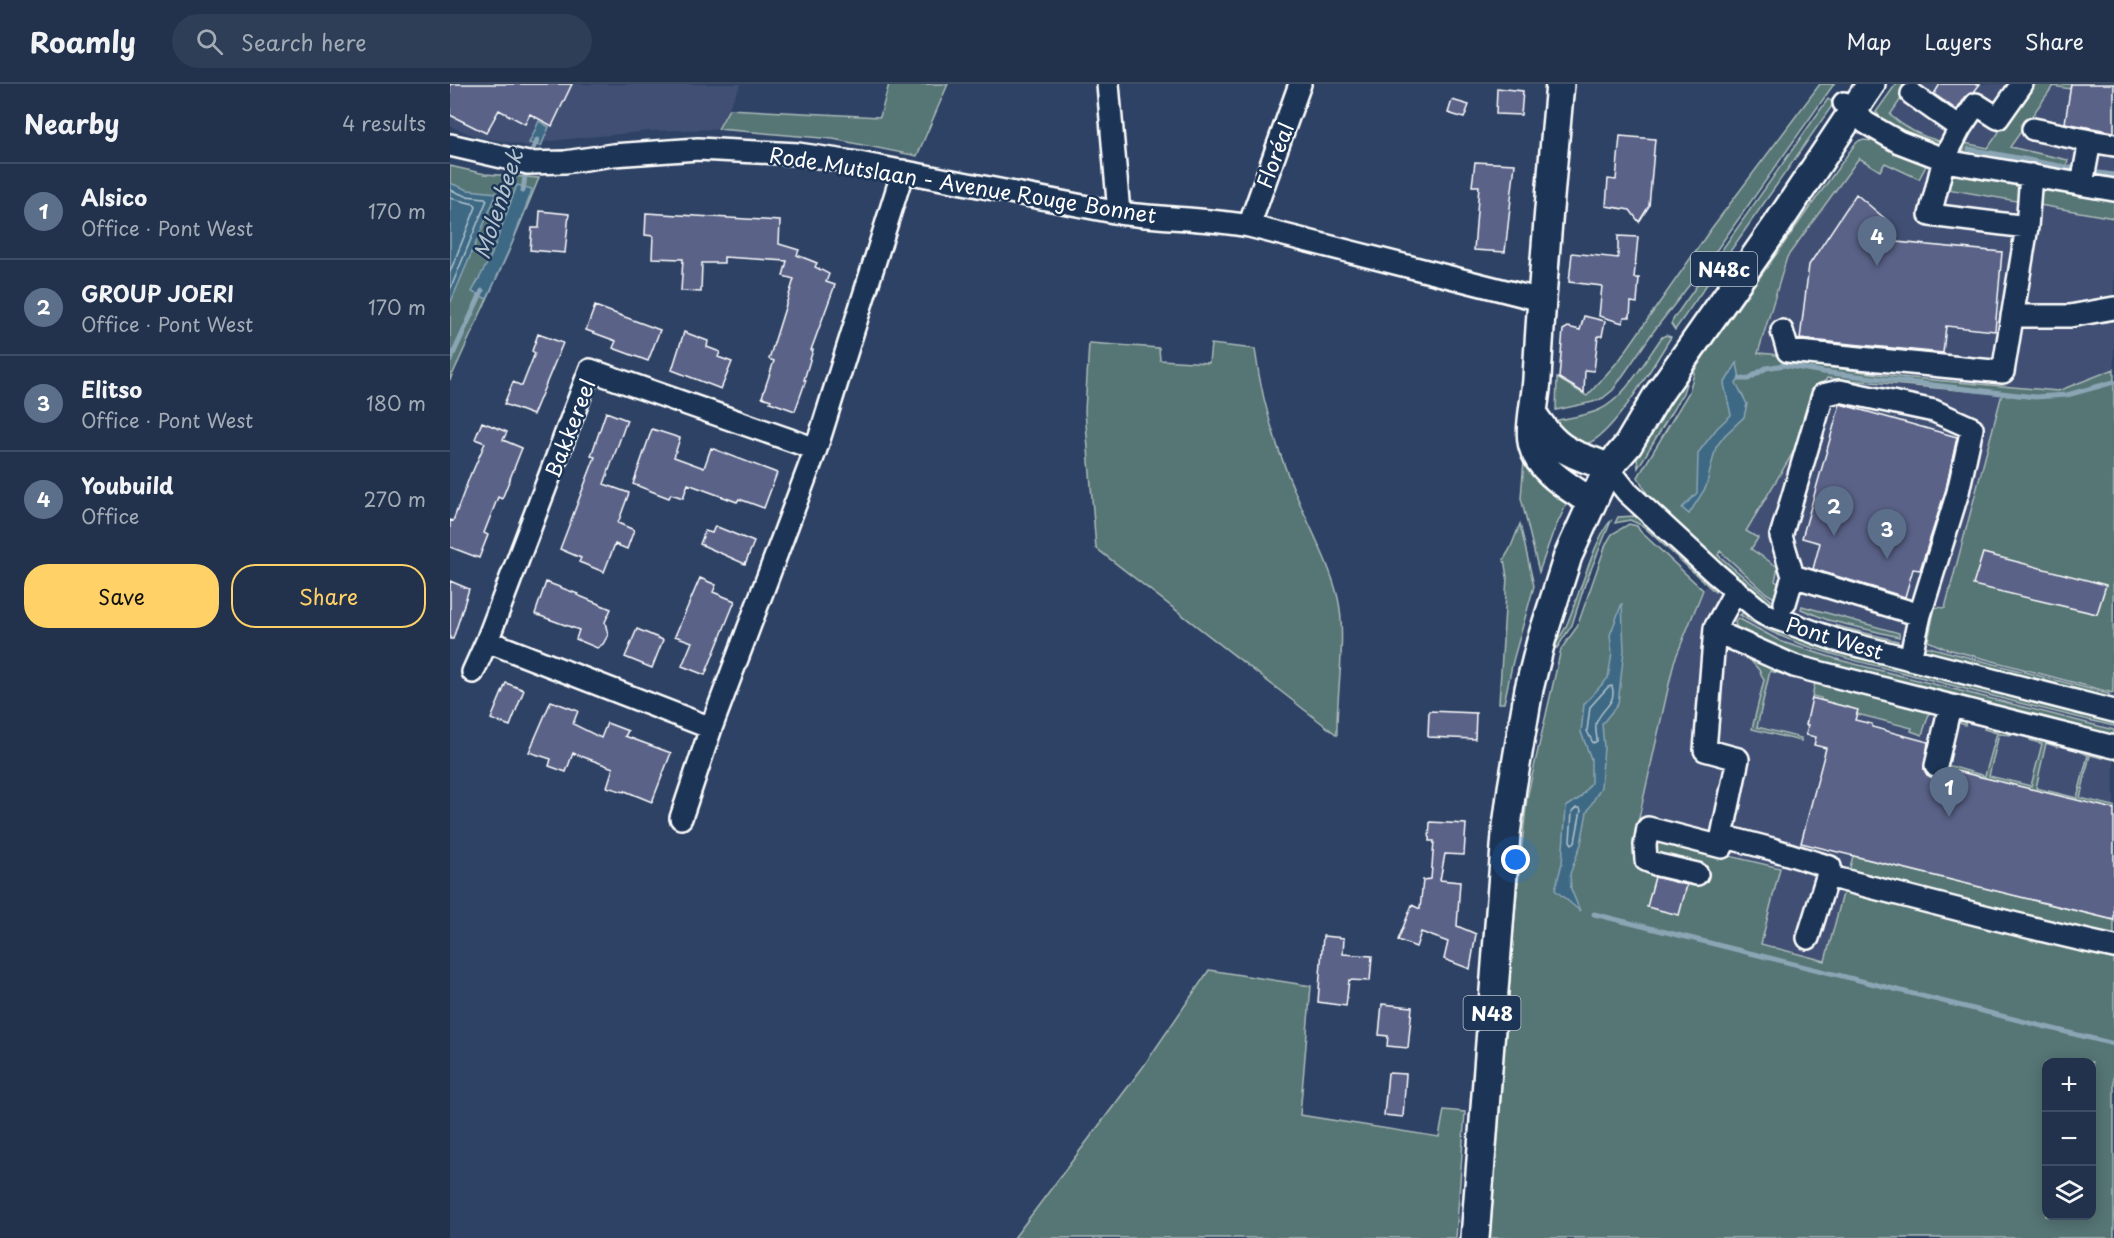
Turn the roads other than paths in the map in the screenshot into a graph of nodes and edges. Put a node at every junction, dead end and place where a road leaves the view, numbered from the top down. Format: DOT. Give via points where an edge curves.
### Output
graph roads {
  1 [pos="1108,84"];
  2 [pos="1300,84"];
  3 [pos="1560,84"];
  4 [pos="1871,84"];
  5 [pos="2022,84"];
  6 [pos="1912,94"];
  7 [pos="1855,105"];
  8 [pos="1960,128"];
  9 [pos="2033,129"];
  10 [pos="2090,141"];
  11 [pos="450,145"];
  12 [pos="2114,146"];
  13 [pos="1944,159"];
  14 [pos="903,171"];
  15 [pos="2031,174"];
  16 [pos="2082,184"];
  17 [pos="2114,190"];
  18 [pos="1119,213"];
  19 [pos="1249,226"];
  20 [pos="2027,227"];
  21 [pos="1541,300"];
  22 [pos="2114,308"];
  23 [pos="2012,316"];
  24 [pos="1782,331"];
  25 [pos="1534,416"];
  26 [pos="816,449"];
  27 [pos="1608,468"];
  28 [pos="1592,502"];
  29 [pos="1793,576"];
  30 [pos="1736,590"];
  31 [pos="1785,603"];
  32 [pos="1920,615"];
  33 [pos="1715,631"];
  34 [pos="488,641"];
  35 [pos="1910,659"];
  36 [pos="473,672"];
  37 [pos="1950,706"];
  38 [pos="2114,711"];
  39 [pos="711,728"];
  40 [pos="2114,747"];
  41 [pos="1936,766"];
  42 [pos="681,818"];
  43 [pos="1725,837"];
  44 [pos="1697,874"];
  45 [pos="1827,876"];
  46 [pos="1808,938"];
  47 [pos="2114,947"];
  48 [pos="1475,1238"];
  1 -- 18 [label="street"];
  2 -- 19 [label="street, Floréal"];
  3 -- 21 [label="main road"];
  4 -- 7 [label="main road, N48c"];
  5 -- 8 [label="street" via="1998,118 1976,104"];
  6 -- 8 [label="street"];
  7 -- 13 [label="street" via="1899,142"];
  7 -- 27 [label="main road, N48c" via="1777,225 1657,396 1628,445"];
  8 -- 13 [label="street"];
  9 -- 10 [label="street"];
  10 -- 12 [label="street"];
  10 -- 16 [label="street"];
  11 -- 14 [label="street, Rode Mutslaan - Avenue Rouge Bonnet" via="516,161 543,163 667,150 726,150 798,154"];
  13 -- 15 [label="street"];
  13 -- 20 [label="street" via="1930,215"];
  14 -- 18 [label="street, Rode Mutslaan - Avenue Rouge Bonnet"];
  14 -- 26 [label="street"];
  15 -- 16 [label="street"];
  15 -- 20 [label="street"];
  16 -- 17 [label="street"];
  18 -- 19 [label="street, Rode Mutslaan - Avenue Rouge Bonnet"];
  19 -- 21 [label="street, Rode Mutslaan - Avenue Rouge Bonnet"];
  20 -- 23 [label="street"];
  21 -- 25 [label="main road"];
  22 -- 23 [label="street" via="2070,316"];
  23 -- 24 [label="street" via="2003,372 1788,351"];
  25 -- 27 [label="main road" via="1560,446"];
  25 -- 28 [label="main road" via="1531,436 1538,458 1552,474"];
  26 -- 34 [label="street, Bakkereel" via="590,370"];
  26 -- 39 [label="street"];
  27 -- 28 [label="main road, N48"];
  27 -- 30 [label="street, Pont West" via="1627,492"];
  28 -- 48 [label="main road, N48" via="1568,556 1542,641 1529,689 1512,788"];
  29 -- 31 [label="street"];
  29 -- 32 [label="street"];
  29 -- 32 [label="street" via="1781,536 1823,395 1840,391 1934,411 1972,428 1958,492"];
  30 -- 33 [label="street"];
  30 -- 35 [label="street, Pont West" via="1764,614 1836,640"];
  32 -- 35 [label="street"];
  33 -- 37 [label="street" via="1794,666"];
  33 -- 43 [label="street" via="1705,750 1738,759 1722,836"];
  34 -- 36 [label="street, Bakkereel"];
  34 -- 39 [label="street"];
  35 -- 38 [label="street, Pont West"];
  37 -- 40 [label="street"];
  37 -- 41 [label="street"];
  39 -- 42 [label="street"];
  43 -- 44 [label="street" via="1722,847 1648,828 1646,860"];
  43 -- 45 [label="street" via="1830,867"];
  45 -- 46 [label="street"];
  45 -- 47 [label="street"];
}
